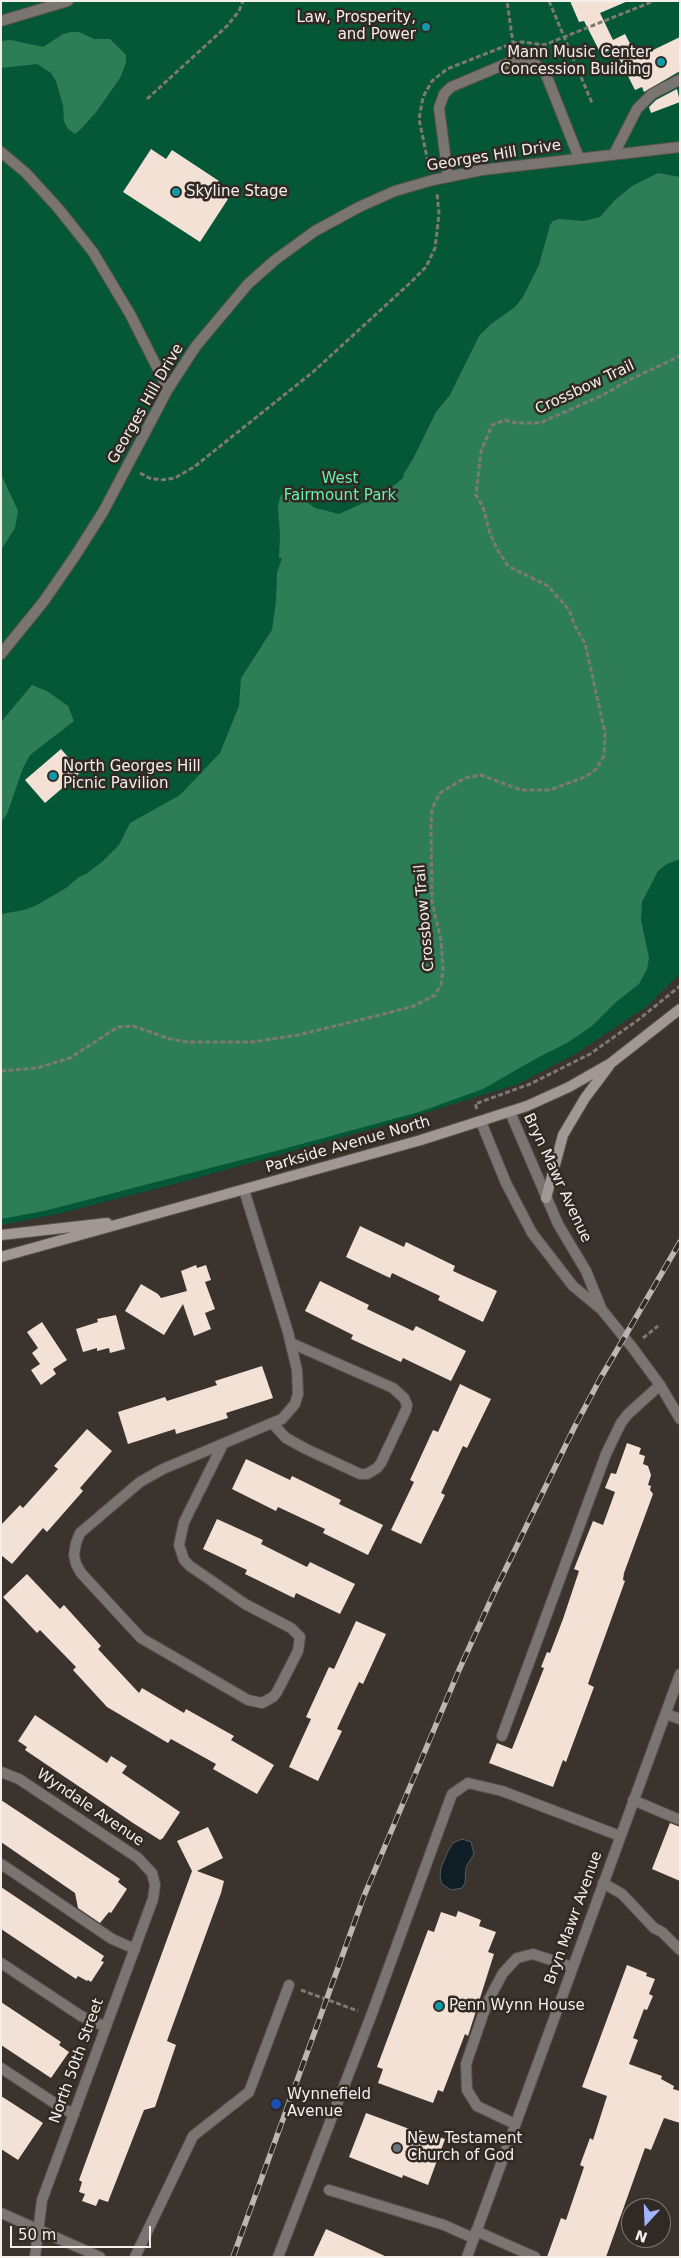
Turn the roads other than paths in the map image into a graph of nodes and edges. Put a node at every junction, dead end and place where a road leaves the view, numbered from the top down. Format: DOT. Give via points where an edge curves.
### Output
graph roads {
  1 [pos="68,1"];
  2 [pos="1,21"];
  3 [pos="679,80"];
  4 [pos="680,147"];
  5 [pos="1,152"];
  6 [pos="614,154"];
  7 [pos="579,158"];
  8 [pos="448,177"];
  9 [pos="168,389"];
  10 [pos="1,654"];
  11 [pos="680,1009"];
  12 [pos="611,1063"];
  13 [pos="510,1112"];
  14 [pos="481,1122"];
  15 [pos="244,1190"];
  16 [pos="546,1198"];
  17 [pos="140,1218"];
  18 [pos="1,1236"];
  19 [pos="1,1258"];
  20 [pos="602,1310"];
  21 [pos="291,1342"];
  22 [pos="660,1385"];
  23 [pos="680,1419"];
  24 [pos="272,1423"];
  25 [pos="223,1444"];
  26 [pos="680,1674"];
  27 [pos="666,1714"];
  28 [pos="680,1719"];
  29 [pos="502,1736"];
  30 [pos="1,1772"];
  31 [pos="634,1800"];
  32 [pos="680,1820"];
  33 [pos="620,1836"];
  34 [pos="1,1864"];
  35 [pos="154,1878"];
  36 [pos="603,1883"];
  37 [pos="134,1949"];
  38 [pos="680,1950"];
  39 [pos="1,1963"];
  40 [pos="572,1967"];
  41 [pos="289,1985"];
  42 [pos="106,2027"];
  43 [pos="1,2068"];
  44 [pos="74,2114"];
  45 [pos="515,2124"];
  46 [pos="329,2190"];
  47 [pos="1,2213"];
  48 [pos="38,2230"];
  49 [pos="475,2235"];
  50 [pos="35,2257"];
  51 [pos="100,2257"];
  52 [pos="135,2257"];
  53 [pos="278,2257"];
  54 [pos="466,2257"];
  55 [pos="536,2257"];
  1 -- 2 [label="street"];
  3 -- 6 [label="street" via="652,94 637,109"];
  4 -- 6 [label="street, Georges Hill Drive"];
  5 -- 9 [label="street" via="32,180 92,252 130,314"];
  6 -- 7 [label="street, Georges Hill Drive"];
  7 -- 8 [label="street, Georges Hill Drive"];
  7 -- 8 [label="street" via="545,72 534,63 515,60 451,87 444,94 439,108"];
  8 -- 9 [label="street, Georges Hill Drive" via="394,191 359,207 315,231 275,260 224,310"];
  9 -- 10 [label="street, Georges Hill Drive" via="76,556"];
  11 -- 12 [label="main road, Parkside Avenue North"];
  12 -- 13 [label="main road, Parkside Avenue North" via="569,1087"];
  12 -- 16 [label="main road" via="563,1135"];
  13 -- 14 [label="main road, Parkside Avenue North"];
  13 -- 16 [label="street, Bryn Mawr Avenue"];
  14 -- 15 [label="main road, Parkside Avenue North"];
  14 -- 20 [label="street, Bryn Mawr Avenue" via="506,1183 532,1233 573,1286"];
  15 -- 17 [label="main road, Parkside Avenue North"];
  15 -- 21 [label="street"];
  16 -- 20 [label="street, Bryn Mawr Avenue" via="565,1238 586,1271"];
  17 -- 18 [label="main road"];
  17 -- 19 [label="main road, Parkside Avenue North"];
  20 -- 22 [label="street, Bryn Mawr Avenue"];
  21 -- 24 [label="street" via="298,1394 290,1412"];
  21 -- 24 [label="street" via="393,1388 404,1398 406,1410 381,1463 367,1474 360,1474 306,1449 286,1438"];
  22 -- 23 [label="street, Bryn Mawr Avenue"];
  22 -- 29 [label="street" via="628,1414 606,1454"];
  24 -- 25 [label="street"];
  25 -- 25 [label="street" via="184,1522 179,1545 184,1560 190,1566 245,1604 291,1628 300,1638 298,1651 277,1692 262,1703 248,1700 140,1638 81,1573 74,1555 80,1533 130,1490 152,1475"];
  26 -- 27 [label="street, Bryn Mawr Avenue"];
  27 -- 28 [label="street"];
  27 -- 31 [label="street, Bryn Mawr Avenue"];
  30 -- 35 [label="street, Wyndale Avenue" via="19,1778 138,1858"];
  31 -- 32 [label="street"];
  31 -- 33 [label="street, Bryn Mawr Avenue"];
  33 -- 36 [label="street, Bryn Mawr Avenue"];
  33 -- 53 [label="street" via="493,1789 468,1783 452,1794"];
  34 -- 37 [label="street" via="112,1939"];
  35 -- 37 [label="street, North 50th Street" via="155,1892"];
  36 -- 38 [label="street" via="622,1894"];
  36 -- 40 [label="street, Bryn Mawr Avenue"];
  37 -- 42 [label="street, North 50th Street"];
  39 -- 42 [label="street" via="81,2016"];
  40 -- 45 [label="street, Bryn Mawr Avenue"];
  40 -- 45 [label="street" via="533,1954 517,1958 487,2003 466,2064 467,2090 477,2106"];
  41 -- 52 [label="street" via="249,2092 193,2136"];
  42 -- 44 [label="street, North 50th Street"];
  43 -- 44 [label="street"];
  44 -- 48 [label="street, North 50th Street" via="42,2200"];
  45 -- 49 [label="street, Bryn Mawr Avenue"];
  46 -- 49 [label="street"];
  47 -- 48 [label="street"];
  48 -- 50 [label="street, North 50th Street"];
  48 -- 51 [label="street"];
  49 -- 54 [label="street, Bryn Mawr Avenue"];
  49 -- 55 [label="street"];
}
